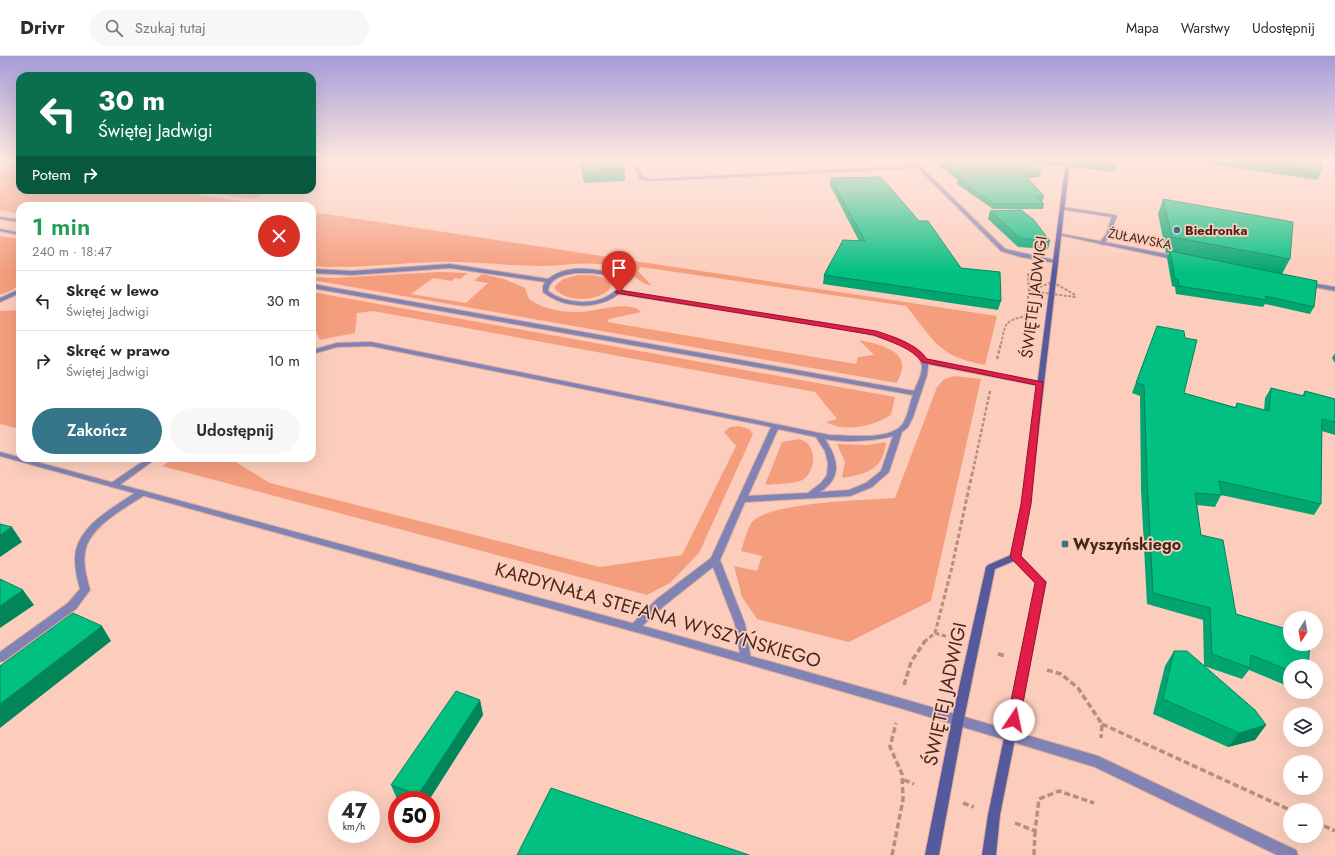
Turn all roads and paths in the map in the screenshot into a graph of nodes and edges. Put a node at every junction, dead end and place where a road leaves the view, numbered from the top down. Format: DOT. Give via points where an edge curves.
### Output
graph roads {
  1 [pos="949,197"];
  2 [pos="1063,197"];
  3 [pos="1062,208"];
  4 [pos="0,218"];
  5 [pos="16,220"];
  6 [pos="0,230"];
  7 [pos="16,233"];
  8 [pos="1058,234"];
  9 [pos="1102,243"];
  10 [pos="1180,258"];
  11 [pos="1056,261"];
  12 [pos="316,271"];
  13 [pos="549,281"];
  14 [pos="1296,282"];
  15 [pos="316,287"];
  16 [pos="1335,290"];
  17 [pos="1029,291"];
  18 [pos="619,292"];
  19 [pos="16,293"];
  20 [pos="1075,296"];
  21 [pos="1069,297"];
  22 [pos="0,300"];
  23 [pos="316,351"];
  24 [pos="924,361"];
  25 [pos="994,375"];
  26 [pos="1040,384"];
  27 [pos="916,394"];
  28 [pos="775,426"];
  29 [pos="899,431"];
  30 [pos="819,435"];
  31 [pos="0,454"];
  32 [pos="16,458"];
  33 [pos="29,462"];
  34 [pos="147,462"];
  35 [pos="114,485"];
  36 [pos="142,493"];
  37 [pos="810,495"];
  38 [pos="743,499"];
  39 [pos="1015,557"];
  40 [pos="716,560"];
  41 [pos="634,628"];
  42 [pos="935,633"];
  43 [pos="948,637"];
  44 [pos="0,658"];
  45 [pos="746,659"];
  46 [pos="906,670"];
  47 [pos="1047,670"];
  48 [pos="958,719"];
  49 [pos="1102,724"];
  50 [pos="1011,735"];
  51 [pos="1101,738"];
  52 [pos="892,740"];
  53 [pos="904,780"];
  54 [pos="914,784"];
  55 [pos="960,802"];
  56 [pos="1094,803"];
  57 [pos="974,807"];
  58 [pos="1283,807"];
  59 [pos="1015,823"];
  60 [pos="1323,825"];
  61 [pos="1035,831"];
  62 [pos="1335,831"];
  63 [pos="892,855"];
  64 [pos="932,855"];
  65 [pos="989,855"];
  66 [pos="1034,855"];
  67 [pos="1291,855"];
  1 -- 11 [label="street" via="1003,250 1021,256"];
  2 -- 3 [label="main road, ŚWIĘTEJ JADWIGI"];
  3 -- 8 [label="main road, ŚWIĘTEJ JADWIGI"];
  3 -- 9 [label="street" via="1115,216"];
  4 -- 5 [label="street"];
  6 -- 7 [label="street"];
  8 -- 9 [label="street, ŻUŁAWSKA"];
  8 -- 11 [label="main road, ŚWIĘTEJ JADWIGI"];
  9 -- 10 [label="street, ŻUŁAWSKA"];
  11 -- 26 [label="main road, ŚWIĘTEJ JADWIGI"];
  12 -- 13 [label="street" via="352,273 450,266"];
  13 -- 18 [label="street" via="564,273 598,271 615,277 620,282"];
  13 -- 18 [label="street" via="545,286 550,296 567,302 603,300"];
  14 -- 16 [label="street"];
  15 -- 27 [label="street"];
  17 -- 25 [label="path" via="1025,316 1009,320 1006,324"];
  18 -- 24 [label="street" via="876,334 910,348 921,355"];
  19 -- 22 [label="street"];
  20 -- 21 [label="path"];
  23 -- 28 [label="street" via="337,345 371,344"];
  24 -- 25 [label="street"];
  24 -- 27 [label="street" via="925,367"];
  25 -- 26 [label="street"];
  25 -- 42 [label="path"];
  26 -- 39 [label="main road, ŚWIĘTEJ JADWIGI" via="1026,504"];
  27 -- 29 [label="street" via="907,425"];
  28 -- 30 [label="street"];
  28 -- 38 [label="street"];
  29 -- 30 [label="street" via="874,438"];
  29 -- 37 [label="street" via="885,472 869,485 850,492"];
  30 -- 37 [label="street" via="833,460 832,472 827,482"];
  31 -- 32 [label="street, KARDYNAŁA STEFANA WYSZYŃSKIEGO"];
  33 -- 35 [label="street, KARDYNAŁA STEFANA WYSZYŃSKIEGO"];
  34 -- 35 [label="street"];
  35 -- 36 [label="street, KARDYNAŁA STEFANA WYSZYŃSKIEGO"];
  36 -- 41 [label="street, KARDYNAŁA STEFANA WYSZYŃSKIEGO"];
  36 -- 44 [label="street" via="90,532 81,548 80,572 85,590 72,606"];
  37 -- 38 [label="street"];
  38 -- 40 [label="street"];
  39 -- 48 [label="main road, ŚWIĘTEJ JADWIGI" via="991,567"];
  39 -- 50 [label="main road" via="1041,582"];
  40 -- 41 [label="street" via="661,602"];
  40 -- 45 [label="street" via="740,624"];
  41 -- 45 [label="street, KARDYNAŁA STEFANA WYSZYŃSKIEGO"];
  42 -- 43 [label="path"];
  42 -- 46 [label="path" via="925,639"];
  45 -- 48 [label="street, KARDYNAŁA STEFANA WYSZYŃSKIEGO"];
  47 -- 49 [label="path" via="1061,674 1078,688"];
  48 -- 50 [label="street, KARDYNAŁA STEFANA WYSZYŃSKIEGO"];
  48 -- 64 [label="main road, ŚWIĘTEJ JADWIGI"];
  49 -- 51 [label="path"];
  49 -- 58 [label="path"];
  50 -- 65 [label="main road" via="994,815"];
  50 -- 67 [label="street, KARDYNAŁA STEFANA WYSZYŃSKIEGO" via="1098,762"];
  52 -- 53 [label="path" via="890,746 898,760"];
  53 -- 54 [label="path"];
  53 -- 63 [label="path" via="905,797"];
  55 -- 57 [label="path"];
  56 -- 61 [label="path" via="1059,791 1038,799"];
  59 -- 61 [label="path"];
  60 -- 62 [label="path"];
  61 -- 66 [label="path"];
}
